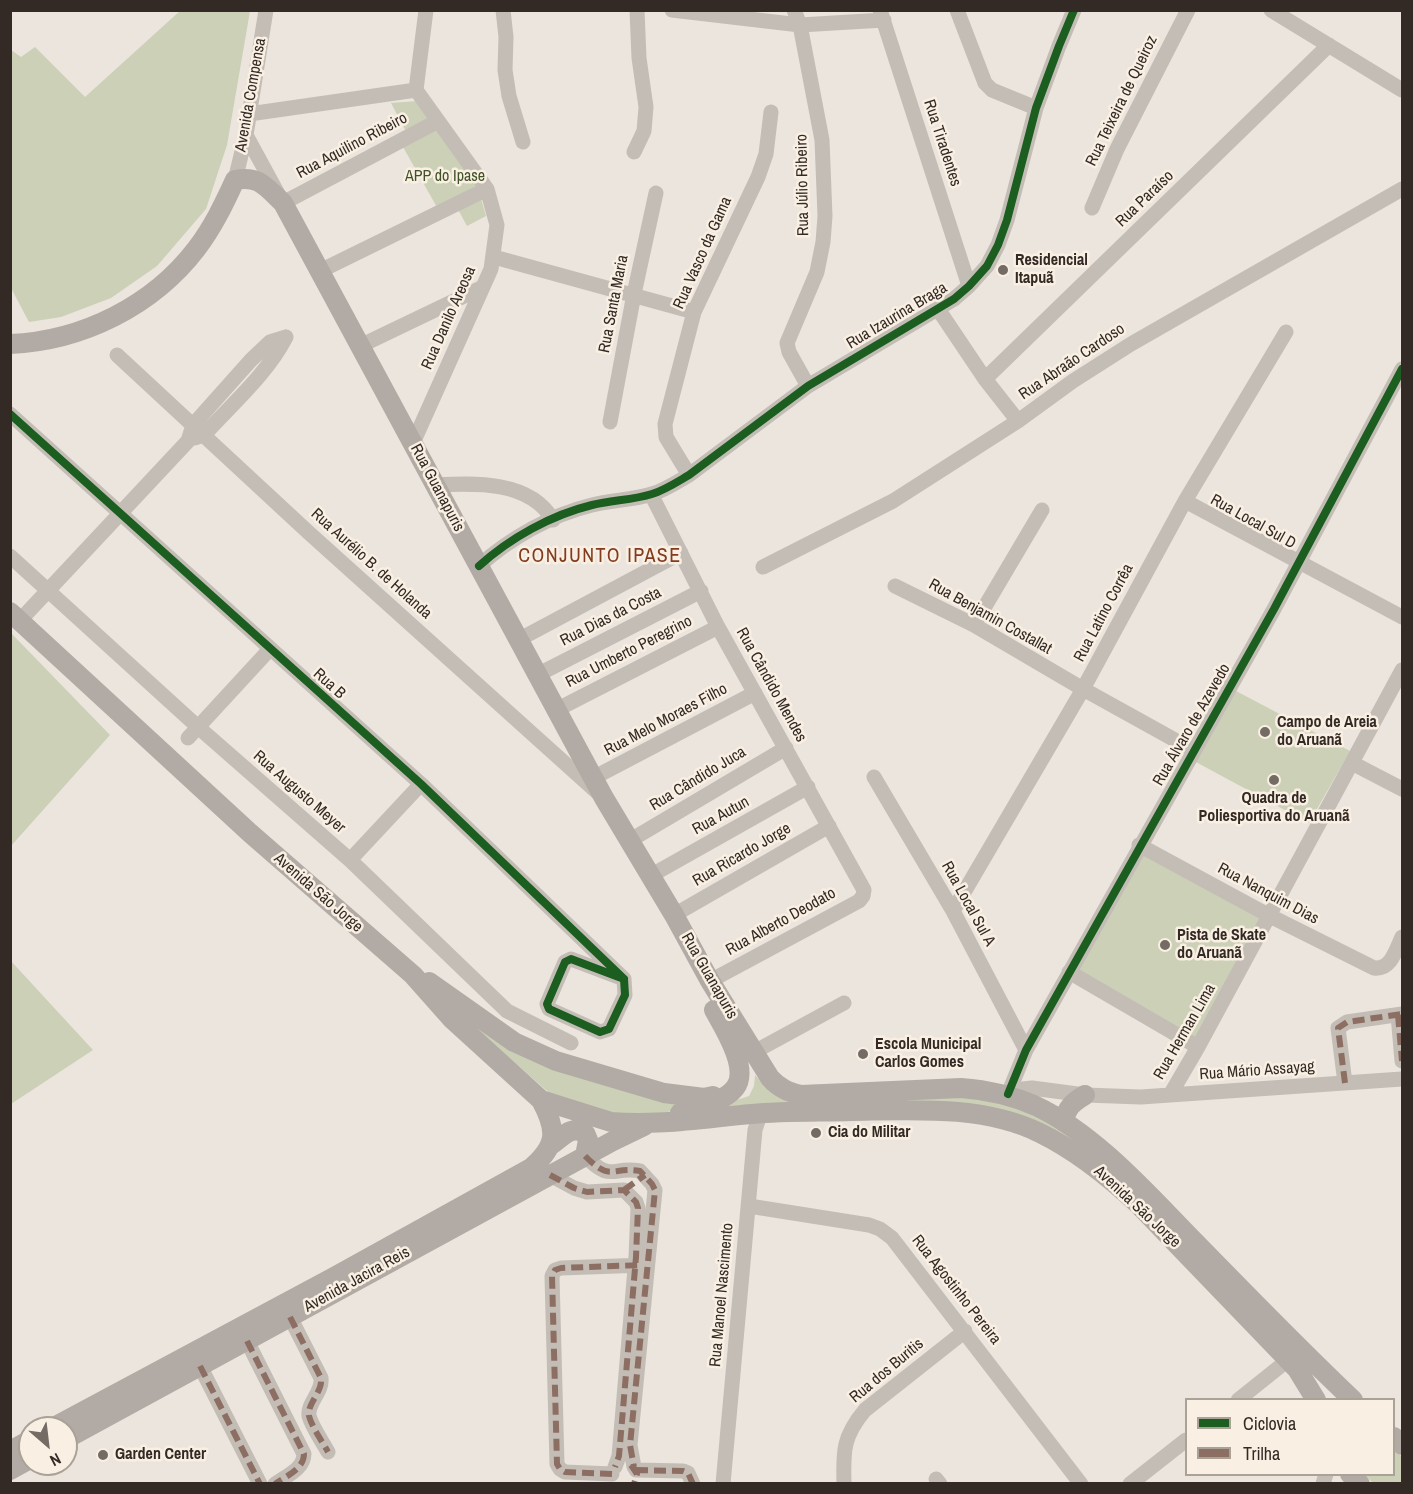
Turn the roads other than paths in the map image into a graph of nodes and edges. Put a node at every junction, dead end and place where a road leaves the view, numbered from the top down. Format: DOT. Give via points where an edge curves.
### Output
graph roads {
  1 [pos="266,10"];
  2 [pos="426,10"];
  3 [pos="502,10"];
  4 [pos="638,10"];
  5 [pos="672,10"];
  6 [pos="957,10"];
  7 [pos="1074,10"];
  8 [pos="1188,10"];
  9 [pos="1271,10"];
  10 [pos="882,15"];
  11 [pos="797,18"];
  12 [pos="1329,45"];
  13 [pos="416,90"];
  14 [pos="1402,90"];
  15 [pos="1036,108"];
  16 [pos="771,112"];
  17 [pos="249,114"];
  18 [pos="438,121"];
  19 [pos="246,135"];
  20 [pos="523,142"];
  21 [pos="634,152"];
  22 [pos="235,180"];
  23 [pos="487,189"];
  24 [pos="1402,189"];
  25 [pos="656,193"];
  26 [pos="283,202"];
  27 [pos="1092,208"];
  28 [pos="494,257"];
  29 [pos="320,271"];
  30 [pos="969,285"];
  31 [pos="483,287"];
  32 [pos="634,294"];
  33 [pos="938,309"];
  34 [pos="694,312"];
  35 [pos="1286,332"];
  36 [pos="10,344"];
  37 [pos="360,346"];
  38 [pos="117,355"];
  39 [pos="1402,369"];
  40 [pos="985,379"];
  41 [pos="808,386"];
  42 [pos="10,414"];
  43 [pos="1018,421"];
  44 [pos="610,422"];
  45 [pos="198,430"];
  46 [pos="413,443"];
  47 [pos="689,475"];
  48 [pos="435,485"];
  49 [pos="651,494"];
  50 [pos="1185,501"];
  51 [pos="1042,510"];
  52 [pos="121,512"];
  53 [pos="553,520"];
  54 [pos="681,553"];
  55 [pos="10,556"];
  56 [pos="1298,562"];
  57 [pos="479,566"];
  58 [pos="763,567"];
  59 [pos="895,586"];
  60 [pos="48,590"];
  61 [pos="701,591"];
  62 [pos="10,599"];
  63 [pos="18,613"];
  64 [pos="1402,617"];
  65 [pos="974,625"];
  66 [pos="718,627"];
  67 [pos="518,640"];
  68 [pos="270,649"];
  69 [pos="1402,670"];
  70 [pos="537,675"];
  71 [pos="1083,689"];
  72 [pos="755,693"];
  73 [pos="556,710"];
  74 [pos="193,733"];
  75 [pos="786,748"];
  76 [pos="1193,750"];
  77 [pos="1352,764"];
  78 [pos="874,777"];
  79 [pos="593,778"];
  80 [pos="421,784"];
  81 [pos="808,787"];
  82 [pos="1402,789"];
  83 [pos="604,798"];
  84 [pos="829,826"];
  85 [pos="629,841"];
  86 [pos="1139,845"];
  87 [pos="350,860"];
  88 [pos="651,876"];
  89 [pos="864,891"];
  90 [pos="954,911"];
  91 [pos="674,915"];
  92 [pos="1270,916"];
  93 [pos="1402,937"];
  94 [pos="388,952"];
  95 [pos="1069,972"];
  96 [pos="624,979"];
  97 [pos="711,981"];
  98 [pos="844,1003"];
  99 [pos="1400,1014"];
  100 [pos="571,1043"];
  101 [pos="1198,1047"];
  102 [pos="1026,1050"];
  103 [pos="754,1052"];
  104 [pos="1402,1061"];
  105 [pos="1402,1079"];
  106 [pos="1345,1083"];
  107 [pos="728,1094"];
  108 [pos="1008,1094"];
  109 [pos="801,1095"];
  110 [pos="1085,1095"];
  111 [pos="1170,1095"];
  112 [pos="541,1100"];
  113 [pos="765,1113"];
  114 [pos="1064,1122"];
  115 [pos="650,1123"];
  116 [pos="551,1145"];
  117 [pos="585,1156"];
  118 [pos="550,1175"];
  119 [pos="645,1175"];
  120 [pos="624,1190"];
  121 [pos="748,1206"];
  122 [pos="642,1265"];
  123 [pos="290,1317"];
  124 [pos="965,1331"];
  125 [pos="248,1341"];
  126 [pos="1288,1360"];
  127 [pos="200,1366"];
  128 [pos="1240,1398"];
  129 [pos="1315,1398"];
  130 [pos="1351,1398"];
  131 [pos="74,1416"];
  132 [pos="78,1432"];
  133 [pos="1185,1441"];
  134 [pos="328,1452"];
  135 [pos="634,1474"];
  136 [pos="614,1475"];
  137 [pos="260,1484"];
  138 [pos="275,1484"];
  139 [pos="693,1484"];
  140 [pos="723,1484"];
  141 [pos="844,1484"];
  142 [pos="1081,1484"];
  143 [pos="1130,1484"];
  1 -- 17 [label="street, Avenida Compensa"];
  2 -- 13 [label="street"];
  3 -- 20 [label="street" via="509,96"];
  4 -- 21 [label="street" via="646,107 644,131"];
  5 -- 11 [label="street"];
  6 -- 15 [label="street" via="985,82 992,90"];
  7 -- 15 [label="street, Rua Izaurina Braga"];
  8 -- 27 [label="street, Rua Teixeira de Queiroz" via="1117,149"];
  9 -- 12 [label="street"];
  10 -- 11 [label="street"];
  10 -- 30 [label="street, Rua Tiradentes"];
  11 -- 41 [label="street, Rua Júlio Ribeiro" via="822,140 825,216 816,272 787,343"];
  12 -- 14 [label="street"];
  12 -- 40 [label="street, Rua Paraíso"];
  13 -- 17 [label="street"];
  13 -- 18 [label="street, Rua Danilo Areosa"];
  15 -- 30 [label="street, Rua Izaurina Braga" via="998,244 987,266"];
  16 -- 34 [label="street, Rua Vasco da Gama" via="766,154 758,177"];
  17 -- 19 [label="street, Avenida Compensa"];
  18 -- 23 [label="street, Rua Danilo Areosa"];
  18 -- 26 [label="street, Rua Aquilino Ribeiro"];
  19 -- 22 [label="street, Avenida Compensa"];
  19 -- 26 [label="street, Rua Guanapuris"];
  22 -- 26 [label="main road" via="260,181"];
  22 -- 36 [label="main road, Avenida Compensa" via="196,249 149,294 120,314 81,331 33,343"];
  23 -- 28 [label="street, Rua Danilo Areosa" via="497,225"];
  23 -- 29 [label="street"];
  24 -- 43 [label="street, Rua Abraão Cardoso" via="1131,344"];
  25 -- 32 [label="street, Rua Santa Maria"];
  26 -- 29 [label="main road, Rua Guanapuris"];
  28 -- 31 [label="street, Rua Danilo Areosa"];
  28 -- 32 [label="street"];
  29 -- 37 [label="main road, Rua Guanapuris"];
  30 -- 33 [label="street, Rua Izaurina Braga"];
  31 -- 37 [label="street"];
  31 -- 46 [label="street, Rua Danilo Areosa"];
  32 -- 34 [label="street"];
  32 -- 44 [label="street, Rua Santa Maria"];
  33 -- 40 [label="street"];
  33 -- 41 [label="street, Rua Izaurina Braga"];
  34 -- 47 [label="street, Rua Vasco da Gama" via="665,430"];
  35 -- 50 [label="street, Rua Latino Corrêa"];
  37 -- 46 [label="main road, Rua Guanapuris"];
  38 -- 45 [label="street, Rua Aurélio B. de Holanda"];
  39 -- 56 [label="street, Rua Álvaro de Azevedo"];
  40 -- 43 [label="street"];
  41 -- 47 [label="street, Rua Izaurina Braga"];
  42 -- 52 [label="street, Rua B"];
  43 -- 58 [label="street, Rua Abraão Cardoso" via="892,501"];
  45 -- 45 [label="street" via="262,371 286,337 270,342"];
  45 -- 52 [label="street"];
  45 -- 83 [label="street, Rua Aurélio B. de Holanda"];
  46 -- 48 [label="main road, Rua Guanapuris"];
  47 -- 49 [label="street, Rua Izaurina Braga"];
  48 -- 53 [label="street" via="474,483 513,490 542,506"];
  48 -- 57 [label="main road, Rua Guanapuris"];
  49 -- 53 [label="street, Rua Izaurina Braga" via="592,505"];
  49 -- 54 [label="street, Rua Cândido Mendes"];
  50 -- 56 [label="street, Rua Local Sul D"];
  50 -- 71 [label="street, Rua Latino Corrêa"];
  51 -- 65 [label="street"];
  52 -- 60 [label="street"];
  52 -- 68 [label="street, Rua B"];
  53 -- 57 [label="street, Rua Izaurina Braga" via="506,544"];
  54 -- 61 [label="street, Rua Cândido Mendes"];
  54 -- 67 [label="street"];
  55 -- 60 [label="street, Rua Augusto Meyer"];
  56 -- 64 [label="street, Rua Local Sul D"];
  56 -- 76 [label="street, Rua Álvaro de Azevedo"];
  57 -- 67 [label="main road, Rua Guanapuris"];
  59 -- 65 [label="street, Rua Benjamin Costallat"];
  60 -- 63 [label="street"];
  60 -- 74 [label="street, Rua Augusto Meyer"];
  61 -- 66 [label="street, Rua Cândido Mendes"];
  61 -- 70 [label="street, Rua Dias da Costa"];
  62 -- 63 [label="main road, Avenida São Jorge"];
  63 -- 94 [label="main road, Avenida São Jorge" via="52,651 312,888"];
  65 -- 71 [label="street, Rua Benjamin Costallat"];
  66 -- 72 [label="street, Rua Cândido Mendes"];
  66 -- 73 [label="street, Rua Umberto Peregrino"];
  67 -- 70 [label="main road, Rua Guanapuris"];
  68 -- 74 [label="street"];
  68 -- 80 [label="street, Rua B"];
  69 -- 77 [label="street, Rua Herman Lima"];
  70 -- 73 [label="main road, Rua Guanapuris"];
  71 -- 76 [label="street, Rua Benjamin Costallat"];
  71 -- 90 [label="street, Rua Latino Corrêa"];
  72 -- 75 [label="street, Rua Cândido Mendes"];
  72 -- 79 [label="street, Rua Melo Moraes Filho"];
  73 -- 79 [label="main road, Rua Guanapuris"];
  74 -- 87 [label="street, Rua Augusto Meyer"];
  75 -- 81 [label="street, Rua Cândido Mendes"];
  75 -- 85 [label="street, Rua Cândido Juca"];
  76 -- 86 [label="street, Rua Álvaro de Azevedo"];
  77 -- 82 [label="street"];
  77 -- 92 [label="street, Rua Herman Lima"];
  78 -- 90 [label="street, Rua Local Sul A"];
  79 -- 83 [label="main road, Rua Guanapuris"];
  80 -- 87 [label="street"];
  80 -- 96 [label="street, Rua B"];
  81 -- 84 [label="street, Rua Cândido Mendes"];
  81 -- 88 [label="street, Rua Autun"];
  83 -- 85 [label="main road, Rua Guanapuris"];
  84 -- 89 [label="street, Rua Cândido Mendes"];
  84 -- 91 [label="street, Rua Ricardo Jorge"];
  85 -- 88 [label="main road, Rua Guanapuris"];
  85 -- 107 [label="main road, Rua Guanapuris" via="645,879 727,1033 739,1068 735,1088"];
  86 -- 92 [label="street, Rua Nanquim Dias"];
  86 -- 95 [label="street, Rua Álvaro de Azevedo"];
  87 -- 100 [label="street, Rua Augusto Meyer" via="507,1011"];
  88 -- 91 [label="main road, Rua Guanapuris"];
  89 -- 97 [label="street, Rua Alberto Deodato" via="859,901"];
  90 -- 102 [label="street, Rua Local Sul A"];
  91 -- 97 [label="main road, Rua Guanapuris"];
  92 -- 93 [label="street, Rua Nanquim Dias" via="1374,968 1387,966"];
  92 -- 101 [label="street, Rua Herman Lima"];
  94 -- 107 [label="main road" via="514,1042 556,1061 664,1093 704,1098"];
  94 -- 112 [label="main road, Avenida São Jorge" via="452,1020"];
  95 -- 101 [label="street"];
  95 -- 102 [label="street, Rua Álvaro de Azevedo"];
  96 -- 96 [label="street" via="626,996 609,1029 600,1032 549,1009 547,1004 571,958"];
  97 -- 103 [label="main road, Rua Guanapuris"];
  98 -- 103 [label="street"];
  99 -- 104 [label="street"];
  99 -- 106 [label="street" via="1347,1022 1338,1028"];
  101 -- 111 [label="street, Rua Herman Lima"];
  102 -- 108 [label="street, Rua Álvaro de Azevedo"];
  103 -- 109 [label="main road, Rua Guanapuris" via="778,1086"];
  105 -- 106 [label="street, Rua Mário Assayag"];
  106 -- 111 [label="street, Rua Mário Assayag"];
  107 -- 115 [label="main road, Avenida São Jorge"];
  108 -- 109 [label="main road, Avenida São Jorge" via="961,1088"];
  108 -- 110 [label="street, Rua Mário Assayag" via="1032,1088"];
  108 -- 114 [label="main road, Avenida São Jorge"];
  110 -- 111 [label="street, Rua Mário Assayag"];
  110 -- 114 [label="main road" via="1070,1106"];
  112 -- 115 [label="main road, Avenida São Jorge" via="611,1122"];
  112 -- 116 [label="main road" via="551,1123"];
  113 -- 115 [label="main road, Avenida São Jorge"];
  113 -- 121 [label="street, Rua Manoel Nascimento" via="754,1130"];
  113 -- 126 [label="main road, Avenida São Jorge" via="953,1112 1002,1120 1038,1132 1075,1152 1112,1180"];
  114 -- 130 [label="main road, Avenida São Jorge" via="1125,1172"];
  115 -- 117 [label="main road, Avenida Jacira Reis"];
  116 -- 117 [label="main road, Avenida Jacira Reis" via="579,1129 588,1140"];
  116 -- 131 [label="main road, Avenida Jacira Reis" via="541,1160 518,1176"];
  117 -- 118 [label="main road, Avenida Jacira Reis"];
  117 -- 119 [label="street" via="604,1172 635,1170"];
  118 -- 120 [label="street" via="587,1192"];
  118 -- 123 [label="main road, Avenida Jacira Reis"];
  119 -- 120 [label="street"];
  119 -- 122 [label="street" via="655,1190"];
  120 -- 122 [label="street" via="638,1208"];
  121 -- 124 [label="street, Rua Agostinho Pereira" via="880,1229 898,1245"];
  121 -- 140 [label="street, Rua Manoel Nascimento"];
  122 -- 135 [label="street" via="630,1445"];
  122 -- 136 [label="street"];
  122 -- 136 [label="street" via="561,1268 552,1276 557,1464 565,1472"];
  123 -- 125 [label="main road, Avenida Jacira Reis"];
  123 -- 134 [label="street" via="321,1378 309,1415"];
  124 -- 141 [label="street, Rua dos Buritis" via="865,1410 853,1425 843,1454"];
  124 -- 142 [label="street, Rua Agostinho Pereira"];
  125 -- 127 [label="main road, Avenida Jacira Reis"];
  125 -- 138 [label="street" via="304,1454 301,1466"];
  126 -- 128 [label="street"];
  126 -- 129 [label="main road, Avenida São Jorge"];
  127 -- 132 [label="main road, Avenida Jacira Reis"];
  127 -- 137 [label="street"];
  133 -- 143 [label="street"];
  135 -- 136 [label="street" via="626,1463"];
  135 -- 139 [label="street" via="683,1471 692,1477"];
}
